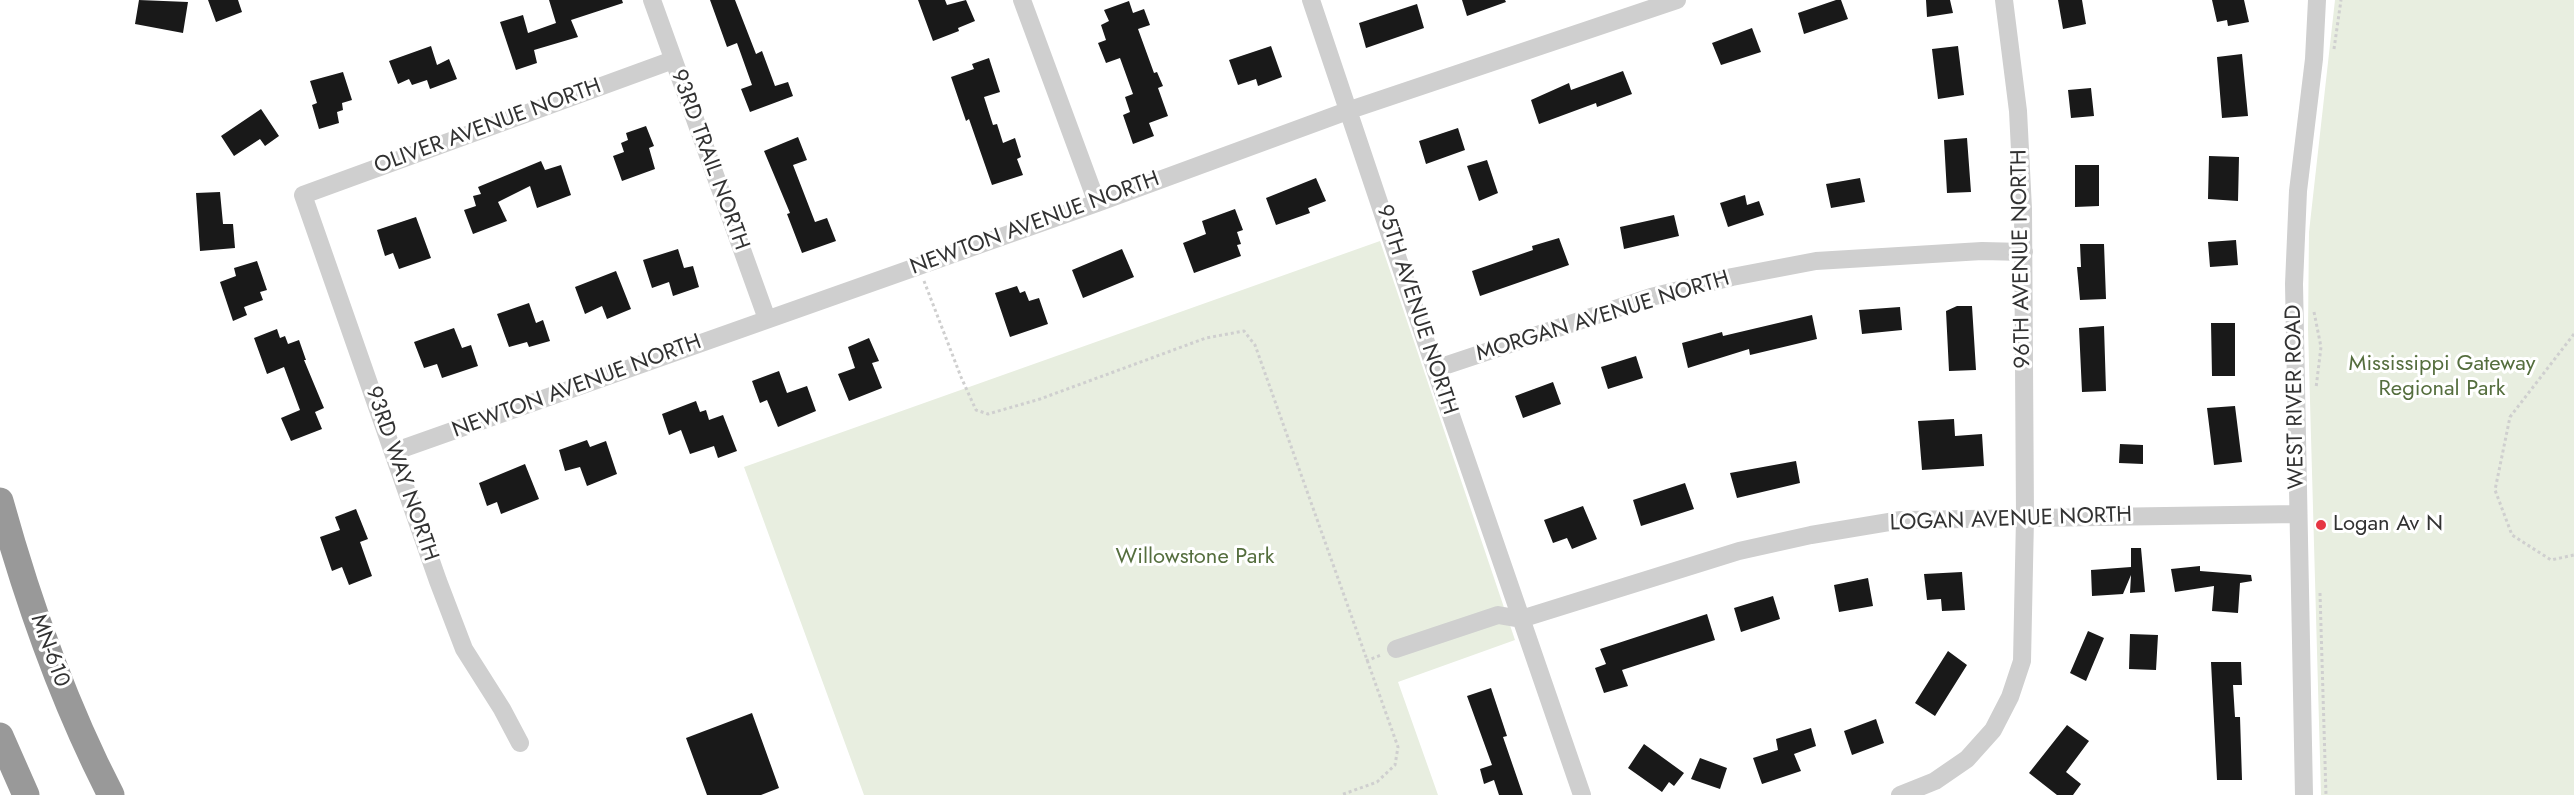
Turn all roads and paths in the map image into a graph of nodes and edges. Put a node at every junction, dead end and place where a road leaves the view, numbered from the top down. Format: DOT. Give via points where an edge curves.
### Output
graph roads {
  1 [pos="652,0"];
  2 [pos="1022,0"];
  3 [pos="1311,0"];
  4 [pos="1677,0"];
  5 [pos="2004,0"];
  6 [pos="2317,0"];
  7 [pos="2341,0"];
  8 [pos="2334,50"];
  9 [pos="673,60"];
  10 [pos="1350,110"];
  11 [pos="303,195"];
  12 [pos="1097,203"];
  13 [pos="2024,252"];
  14 [pos="918,266"];
  15 [pos="2314,304"];
  16 [pos="767,319"];
  17 [pos="2574,334"];
  18 [pos="1435,369"];
  19 [pos="2316,391"];
  20 [pos="393,452"];
  21 [pos="0,501"];
  22 [pos="2298,514"];
  23 [pos="2025,518"];
  24 [pos="2574,555"];
  25 [pos="2320,586"];
  26 [pos="1521,619"];
  27 [pos="1396,649"];
  28 [pos="0,736"];
  29 [pos="520,743"];
  30 [pos="26,795"];
  31 [pos="111,795"];
  32 [pos="1341,795"];
  33 [pos="1582,795"];
  34 [pos="1900,795"];
  35 [pos="2304,795"];
  36 [pos="2326,795"];
  1 -- 9 [label="street, 93RD TRAIL NORTH"];
  2 -- 12 [label="street"];
  3 -- 10 [label="street, 95TH AVENUE NORTH"];
  4 -- 10 [label="street, NEWTON AVENUE NORTH"];
  5 -- 13 [label="street, 96TH AVENUE NORTH" via="2018,111"];
  6 -- 22 [label="street, WEST RIVER ROAD" via="2294,262"];
  7 -- 8 [label="path"];
  9 -- 11 [label="street, OLIVER AVENUE NORTH"];
  9 -- 16 [label="street, 93RD TRAIL NORTH"];
  10 -- 12 [label="street, NEWTON AVENUE NORTH"];
  10 -- 18 [label="street, 95TH AVENUE NORTH"];
  11 -- 20 [label="street, 93RD WAY NORTH"];
  12 -- 14 [label="street, NEWTON AVENUE NORTH"];
  13 -- 18 [label="street, MORGAN AVENUE NORTH" via="1816,261 1732,277 1652,297"];
  13 -- 23 [label="street, 96TH AVENUE NORTH"];
  14 -- 16 [label="street, NEWTON AVENUE NORTH"];
  14 -- 32 [label="path" via="976,410 988,414 1206,338 1244,331 1255,345 1398,747 1395,765 1377,782"];
  15 -- 19 [label="path" via="2321,347"];
  16 -- 20 [label="street, NEWTON AVENUE NORTH"];
  17 -- 24 [label="path" via="2510,417 2495,490 2512,535 2551,560"];
  18 -- 26 [label="street, 95TH AVENUE NORTH"];
  20 -- 29 [label="street, 93RD WAY NORTH" via="464,649"];
  21 -- 31 [label="highway, MN-610" via="43,636"];
  22 -- 23 [label="street, LOGAN AVENUE NORTH"];
  22 -- 35 [label="street, WEST RIVER ROAD"];
  23 -- 26 [label="street, LOGAN AVENUE NORTH" via="1901,520 1811,535 1739,551"];
  23 -- 34 [label="street, 96TH AVENUE NORTH" via="2022,661 2010,697 1993,730 1967,759 1935,781"];
  25 -- 36 [label="path"];
  26 -- 27 [label="street" via="1498,615"];
  26 -- 33 [label="street, 95TH AVENUE NORTH"];
  28 -- 30 [label="highway"];
}
